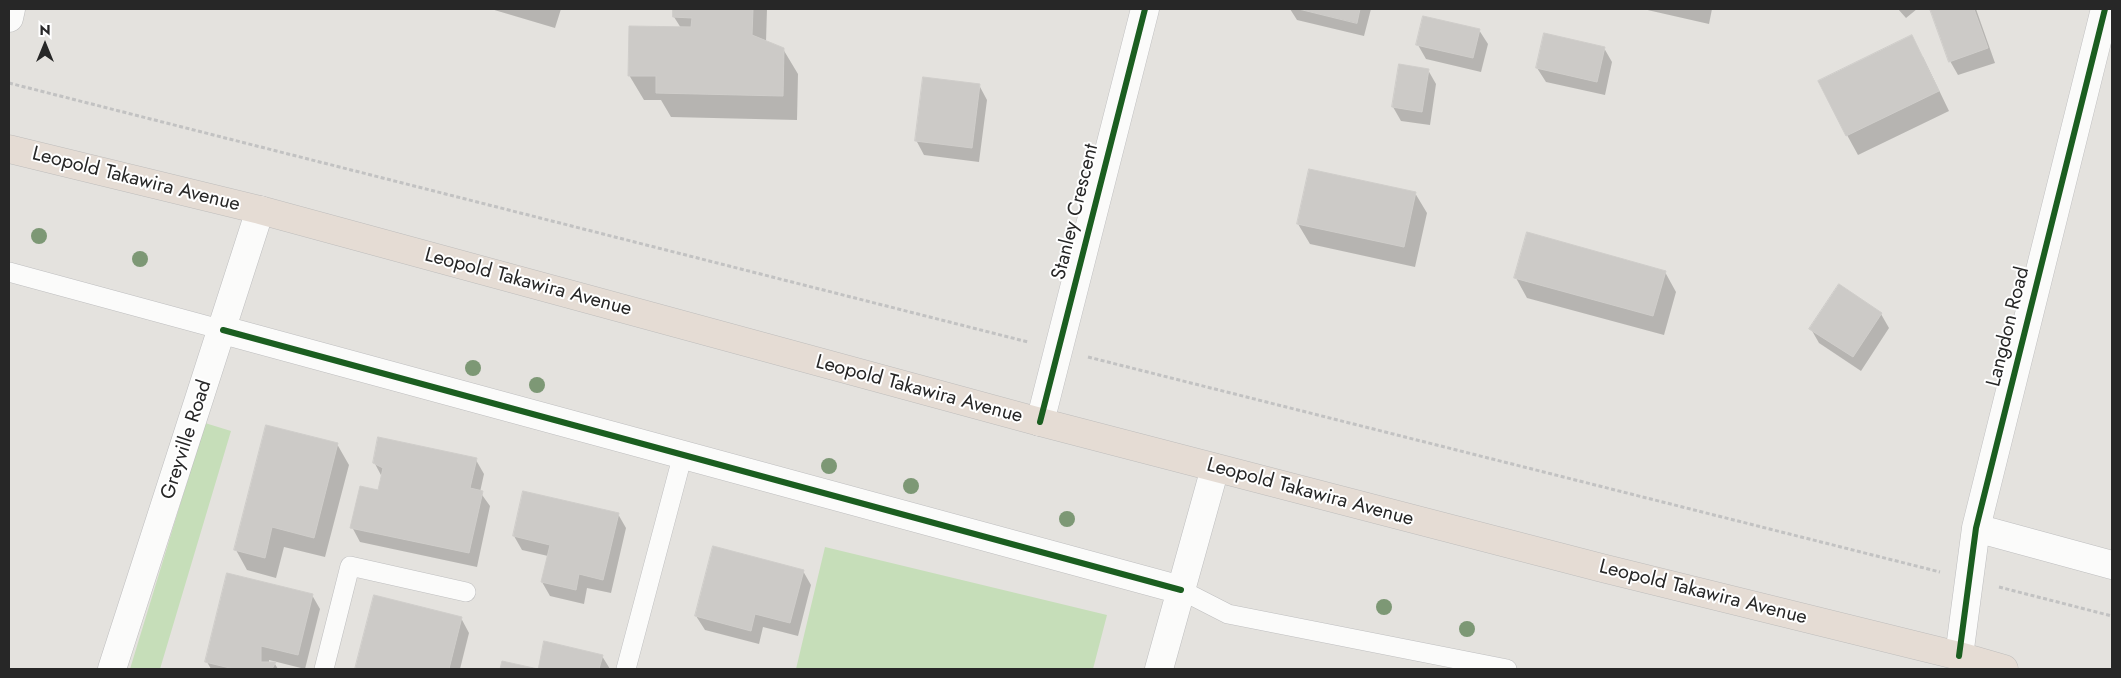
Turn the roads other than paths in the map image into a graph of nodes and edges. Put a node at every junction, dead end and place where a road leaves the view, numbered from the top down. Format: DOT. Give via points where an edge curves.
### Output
graph roads {
  1 [pos="11,9"];
  2 [pos="1145,9"];
  3 [pos="2105,9"];
  4 [pos="9,18"];
  5 [pos="9,150"];
  6 [pos="260,210"];
  7 [pos="9,272"];
  8 [pos="223,330"];
  9 [pos="1040,422"];
  10 [pos="683,454"];
  11 [pos="1215,468"];
  12 [pos="1976,528"];
  13 [pos="2112,565"];
  14 [pos="1181,590"];
  15 [pos="466,592"];
  16 [pos="1959,656"];
  17 [pos="112,669"];
  18 [pos="324,669"];
  19 [pos="626,669"];
  20 [pos="1159,669"];
  21 [pos="1506,669"];
  22 [pos="2004,669"];
  1 -- 4 [label="street"];
  2 -- 9 [label="street, Stanley Crescent"];
  3 -- 12 [label="street, Langdon Road"];
  5 -- 6 [label="highway, Leopold Takawira Avenue"];
  6 -- 8 [label="street, Greyville Road"];
  6 -- 9 [label="highway, Leopold Takawira Avenue"];
  7 -- 8 [label="lane"];
  8 -- 10 [label="street"];
  8 -- 17 [label="street, Greyville Road"];
  9 -- 11 [label="highway, Leopold Takawira Avenue"];
  10 -- 14 [label="street"];
  10 -- 19 [label="lane"];
  11 -- 14 [label="street"];
  11 -- 16 [label="highway, Leopold Takawira Avenue" via="1592,566"];
  12 -- 13 [label="street"];
  12 -- 16 [label="street, Langdon Road"];
  14 -- 20 [label="street"];
  14 -- 21 [label="lane" via="1228,614"];
  15 -- 18 [label="lane" via="350,566"];
  16 -- 22 [label="highway, Leopold Takawira Avenue"];
}
